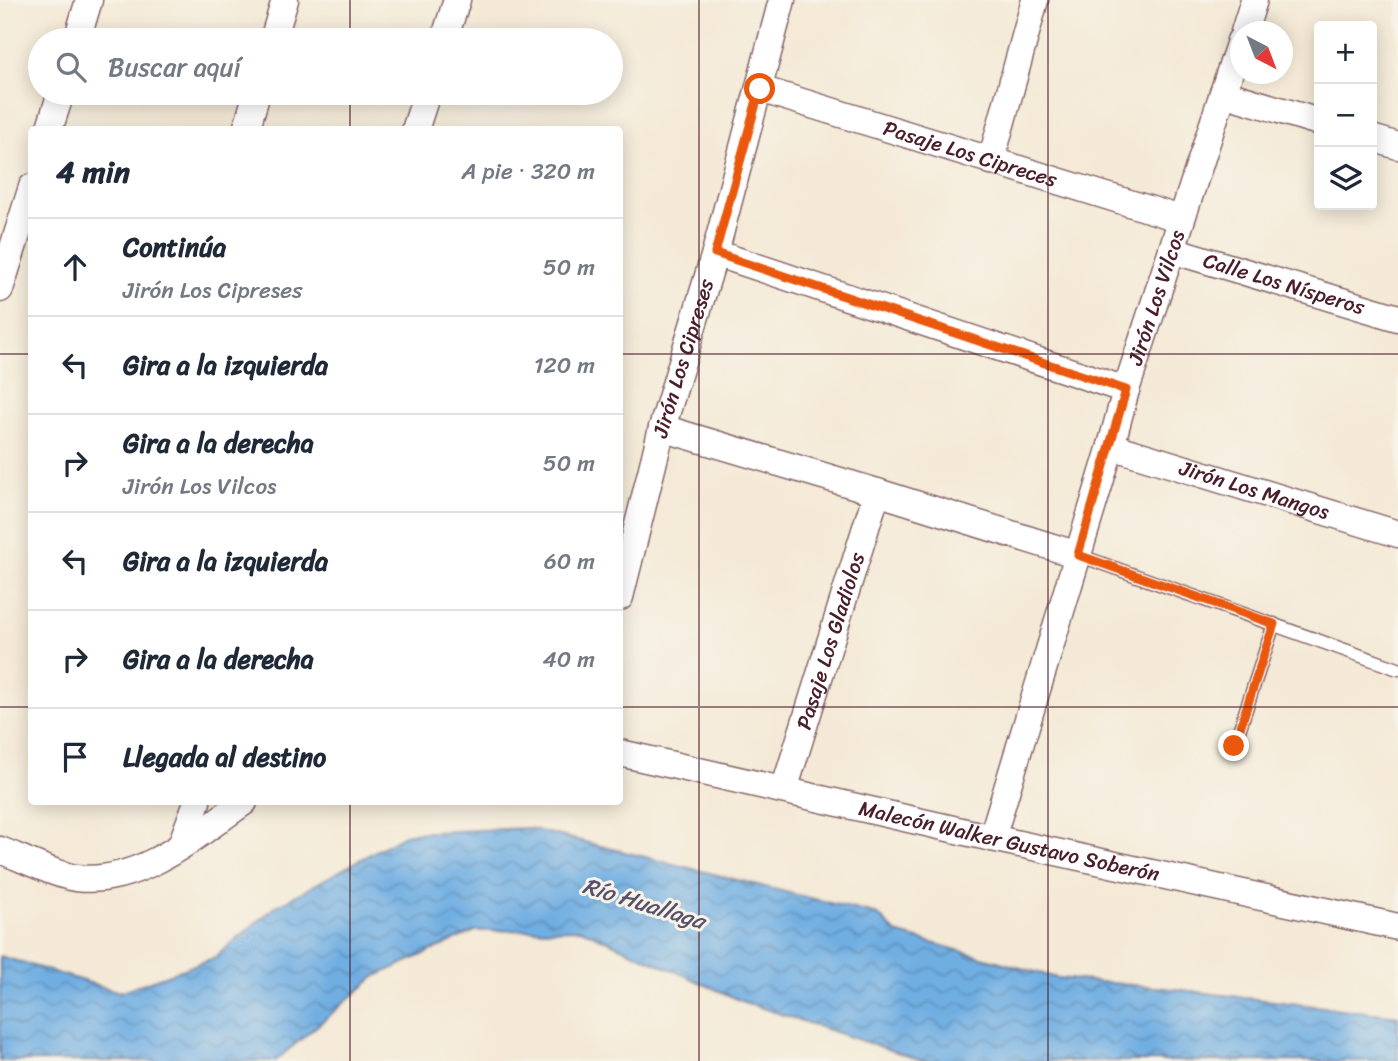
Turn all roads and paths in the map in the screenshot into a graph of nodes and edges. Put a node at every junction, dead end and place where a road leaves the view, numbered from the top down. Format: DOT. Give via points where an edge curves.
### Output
graph roads {
  1 [pos="89,0"];
  2 [pos="285,0"];
  3 [pos="457,0"];
  4 [pos="782,0"];
  5 [pos="1035,0"];
  6 [pos="1254,0"];
  7 [pos="1247,21"];
  8 [pos="81,28"];
  9 [pos="277,28"];
  10 [pos="448,28"];
  11 [pos="1230,72"];
  12 [pos="760,89"];
  13 [pos="1223,93"];
  14 [pos="57,105"];
  15 [pos="253,105"];
  16 [pos="423,105"];
  17 [pos="1314,120"];
  18 [pos="50,126"];
  19 [pos="247,126"];
  20 [pos="416,126"];
  21 [pos="1377,140"];
  22 [pos="1398,146"];
  23 [pos="991,161"];
  24 [pos="28,200"];
  25 [pos="1181,219"];
  26 [pos="1172,250"];
  27 [pos="715,253"];
  28 [pos="0,289"];
  29 [pos="1398,318"];
  30 [pos="1126,390"];
  31 [pos="662,428"];
  32 [pos="1111,446"];
  33 [pos="877,492"];
  34 [pos="1398,534"];
  35 [pos="1078,555"];
  36 [pos="623,581"];
  37 [pos="1274,624"];
  38 [pos="1398,669"];
  39 [pos="1234,746"];
  40 [pos="623,754"];
  41 [pos="784,790"];
  42 [pos="196,805"];
  43 [pos="240,805"];
  44 [pos="992,838"];
  45 [pos="181,845"];
  46 [pos="0,850"];
  47 [pos="1398,927"];
  1 -- 8 [label="street"];
  2 -- 9 [label="street"];
  3 -- 10 [label="street"];
  4 -- 12 [label="street, Jirón Los Cipreses"];
  5 -- 23 [label="street"];
  6 -- 7 [label="street"];
  11 -- 13 [label="street, Jirón Los Vilcos"];
  12 -- 23 [label="street, Pasaje Los Cipreces"];
  12 -- 27 [label="street, Jirón Los Cipreses"];
  13 -- 17 [label="street"];
  13 -- 25 [label="street, Jirón Los Vilcos"];
  14 -- 18 [label="street"];
  15 -- 19 [label="street"];
  16 -- 20 [label="street"];
  21 -- 22 [label="street"];
  23 -- 25 [label="street, Pasaje Los Cipreces"];
  24 -- 28 [label="street"];
  25 -- 26 [label="street, Jirón Los Vilcos"];
  26 -- 29 [label="street, Calle Los Nísperos"];
  26 -- 30 [label="street, Jirón Los Vilcos"];
  27 -- 30 [label="street"];
  27 -- 31 [label="street, Jirón Los Cipreses"];
  30 -- 32 [label="street, Jirón Los Vilcos"];
  31 -- 33 [label="street"];
  31 -- 36 [label="street, Jirón Los Cipreses"];
  32 -- 34 [label="street, Jirón Los Mangos"];
  32 -- 35 [label="street, Jirón Los Vilcos"];
  33 -- 35 [label="street"];
  33 -- 41 [label="street, Pasaje Los Gladiolos"];
  35 -- 37 [label="lane"];
  35 -- 44 [label="street, Jirón Los Vilcos"];
  37 -- 38 [label="lane"];
  37 -- 39 [label="lane"];
  40 -- 41 [label="street, Malecón Walker Gustavo Soberón"];
  41 -- 44 [label="street, Malecón Walker Gustavo Soberón"];
  42 -- 45 [label="street"];
  43 -- 45 [label="street"];
  44 -- 47 [label="street, Malecón Walker Gustavo Soberón"];
  45 -- 46 [label="street" via="142,867 95,878 74,878"];
}
